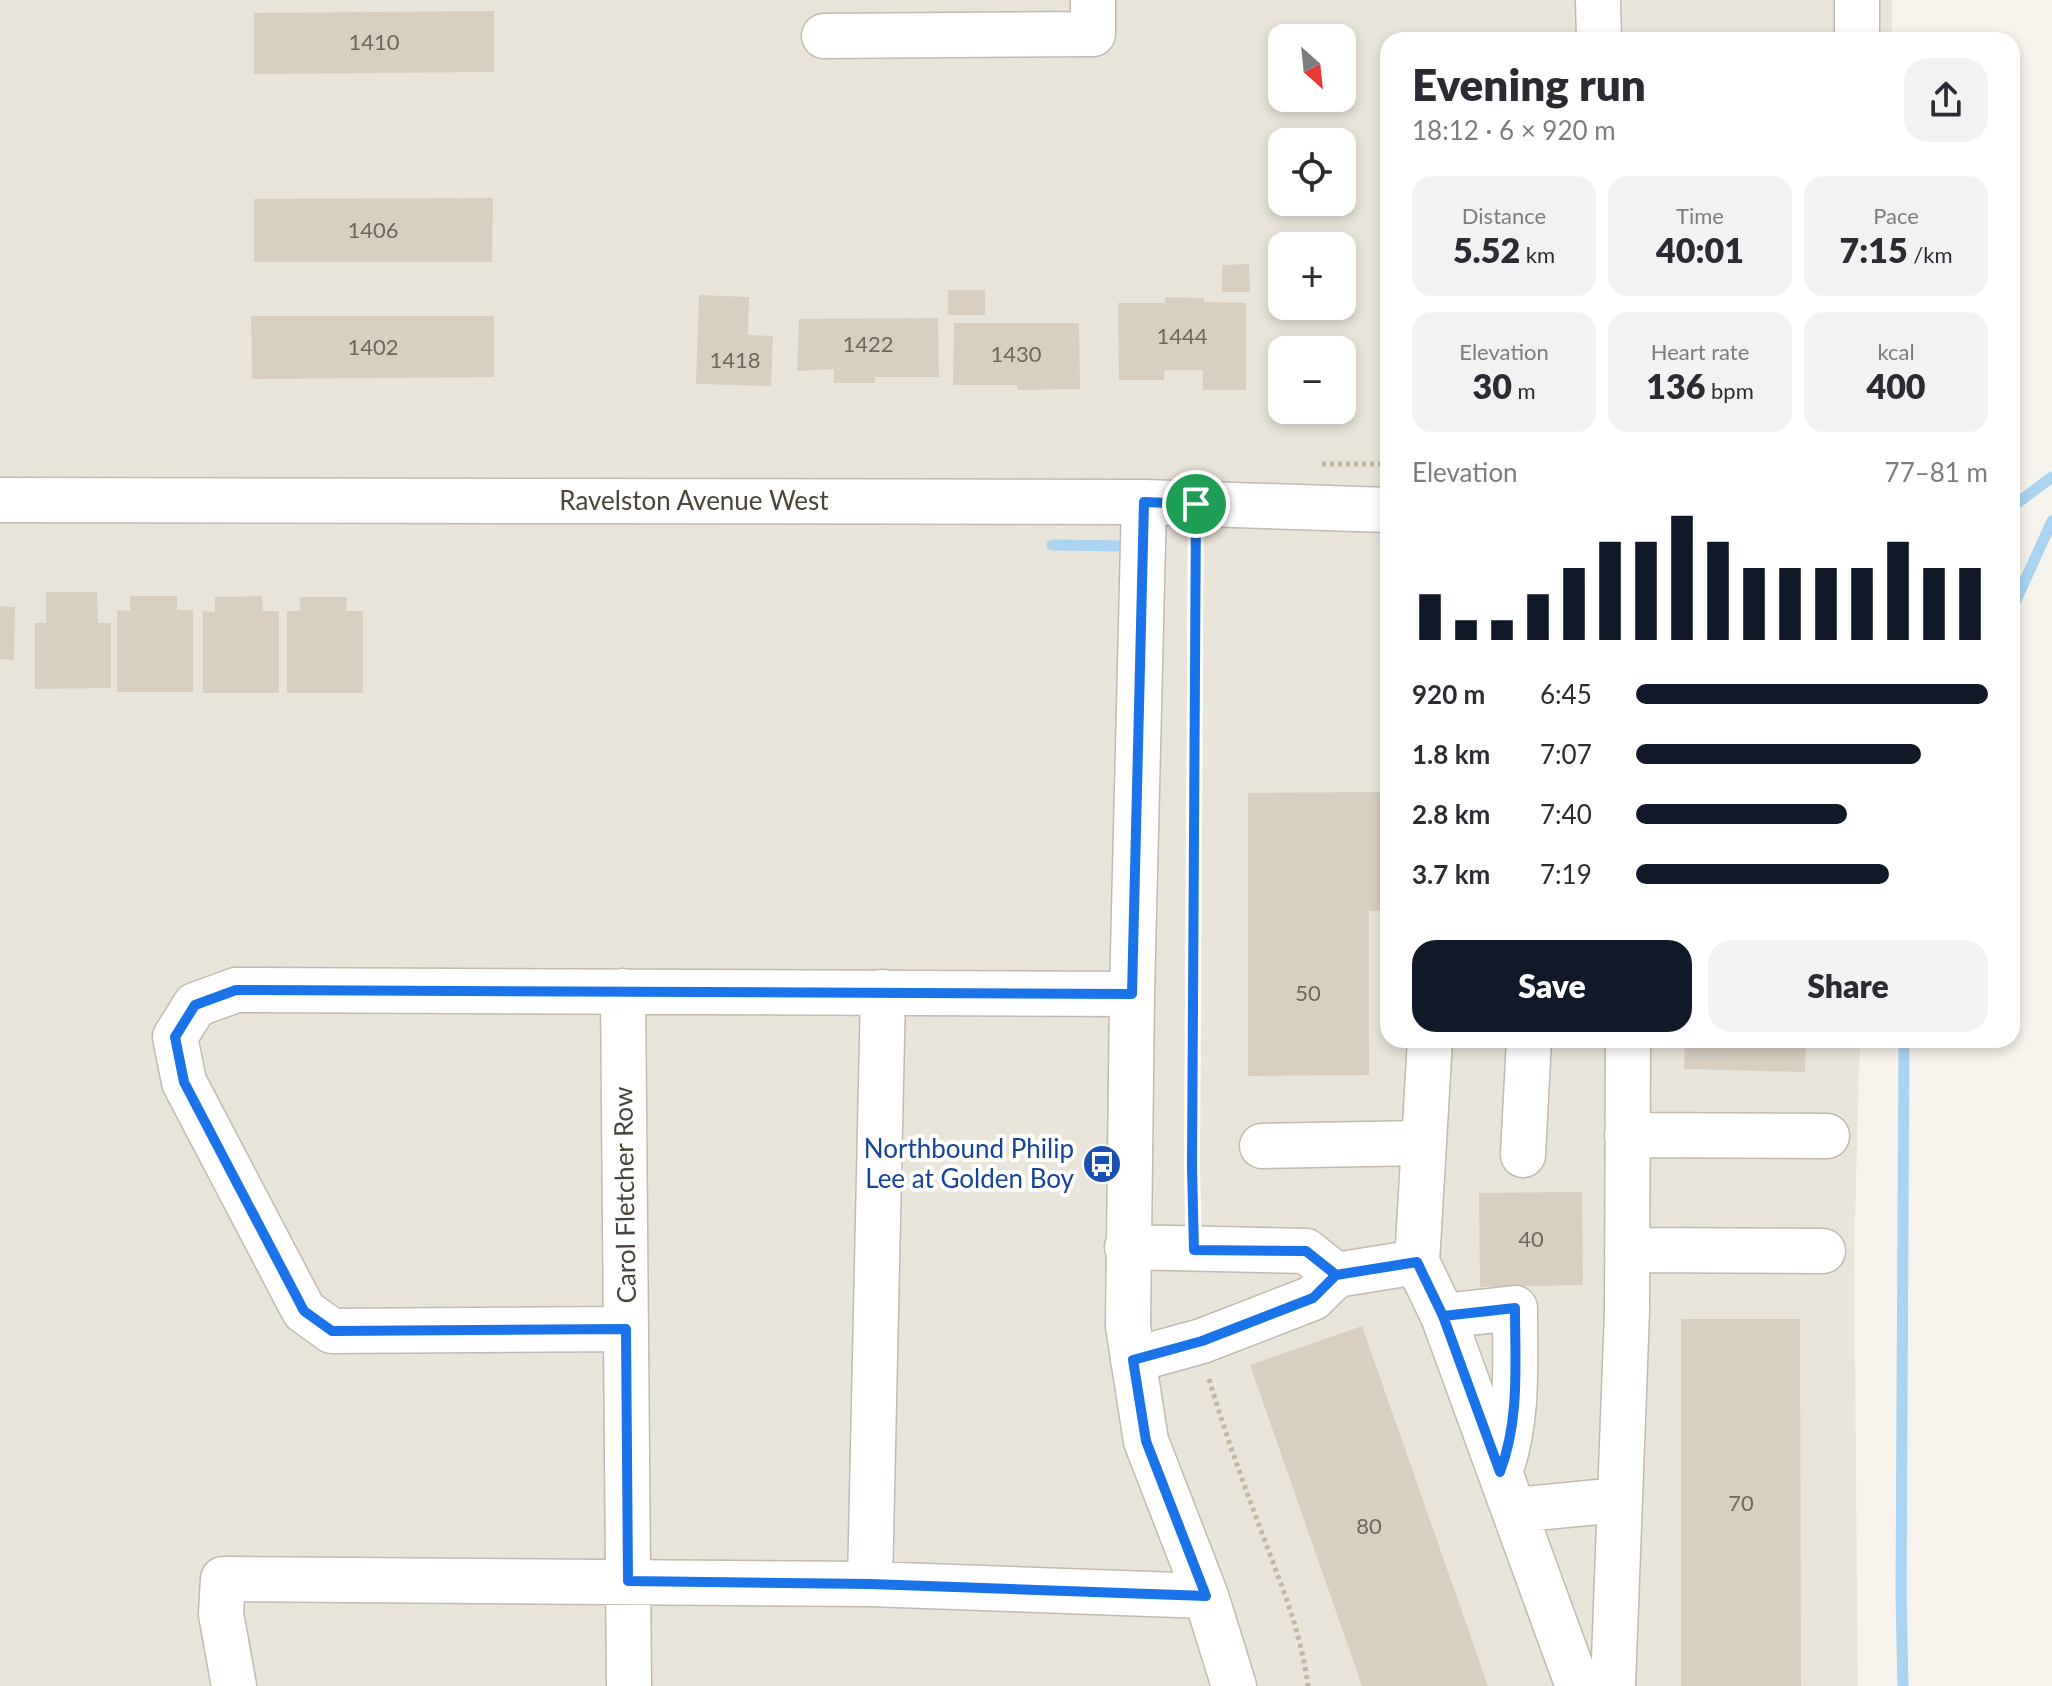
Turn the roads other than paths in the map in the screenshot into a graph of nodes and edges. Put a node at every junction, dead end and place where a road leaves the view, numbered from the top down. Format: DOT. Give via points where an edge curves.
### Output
graph roads {
  1 [pos="1093,0"];
  2 [pos="1598,0"];
  3 [pos="1857,0"];
  4 [pos="1599,32"];
  5 [pos="1857,32"];
  6 [pos="824,36"];
  7 [pos="0,500"];
  8 [pos="1144,502"];
  9 [pos="1380,510"];
  10 [pos="623,991"];
  11 [pos="883,992"];
  12 [pos="1132,994"];
  13 [pos="1430,1048"];
  14 [pos="1529,1048"];
  15 [pos="1628,1048"];
  16 [pos="1627,1135"];
  17 [pos="1827,1136"];
  18 [pos="1424,1143"];
  19 [pos="1262,1146"];
  20 [pos="1523,1155"];
  21 [pos="1127,1247"];
  22 [pos="1627,1250"];
  23 [pos="1823,1251"];
  24 [pos="1417,1262"];
  25 [pos="1336,1275"];
  26 [pos="1443,1316"];
  27 [pos="626,1329"];
  28 [pos="1133,1360"];
  29 [pos="1507,1491"];
  30 [pos="1619,1500"];
  31 [pos="628,1581"];
  32 [pos="870,1584"];
  33 [pos="1206,1596"];
  34 [pos="1591,1680"];
  35 [pos="234,1686"];
  36 [pos="629,1686"];
  37 [pos="1234,1686"];
  1 -- 6 [label="street" via="1093,34"];
  2 -- 4 [label="street"];
  3 -- 5 [label="street"];
  7 -- 8 [label="street, Ravelston Avenue West"];
  8 -- 9 [label="street, Ravelston Avenue West"];
  8 -- 12 [label="street"];
  10 -- 11 [label="street"];
  10 -- 27 [label="street, Carol Fletcher Row"];
  10 -- 27 [label="street" via="236,990 195,1005 175,1037 184,1082 304,1311 332,1331"];
  11 -- 12 [label="street"];
  11 -- 32 [label="street"];
  12 -- 21 [label="street"];
  13 -- 18 [label="street"];
  14 -- 20 [label="street"];
  15 -- 16 [label="street"];
  16 -- 17 [label="street"];
  16 -- 22 [label="street"];
  18 -- 19 [label="street"];
  18 -- 24 [label="street"];
  21 -- 25 [label="street" via="1306,1251"];
  21 -- 28 [label="street"];
  22 -- 23 [label="street"];
  22 -- 30 [label="street"];
  24 -- 25 [label="street"];
  24 -- 26 [label="street"];
  25 -- 28 [label="street" via="1313,1298 1202,1341"];
  26 -- 29 [label="street"];
  26 -- 29 [label="street" via="1515,1308 1515,1417"];
  27 -- 31 [label="street, Carol Fletcher Row"];
  28 -- 33 [label="street" via="1146,1441"];
  29 -- 30 [label="street"];
  29 -- 34 [label="street"];
  30 -- 34 [label="street"];
  31 -- 32 [label="street"];
  31 -- 35 [label="street" via="223,1579 221,1614"];
  31 -- 36 [label="street, Carol Fletcher Row"];
  32 -- 33 [label="street"];
  33 -- 37 [label="street"];
}
